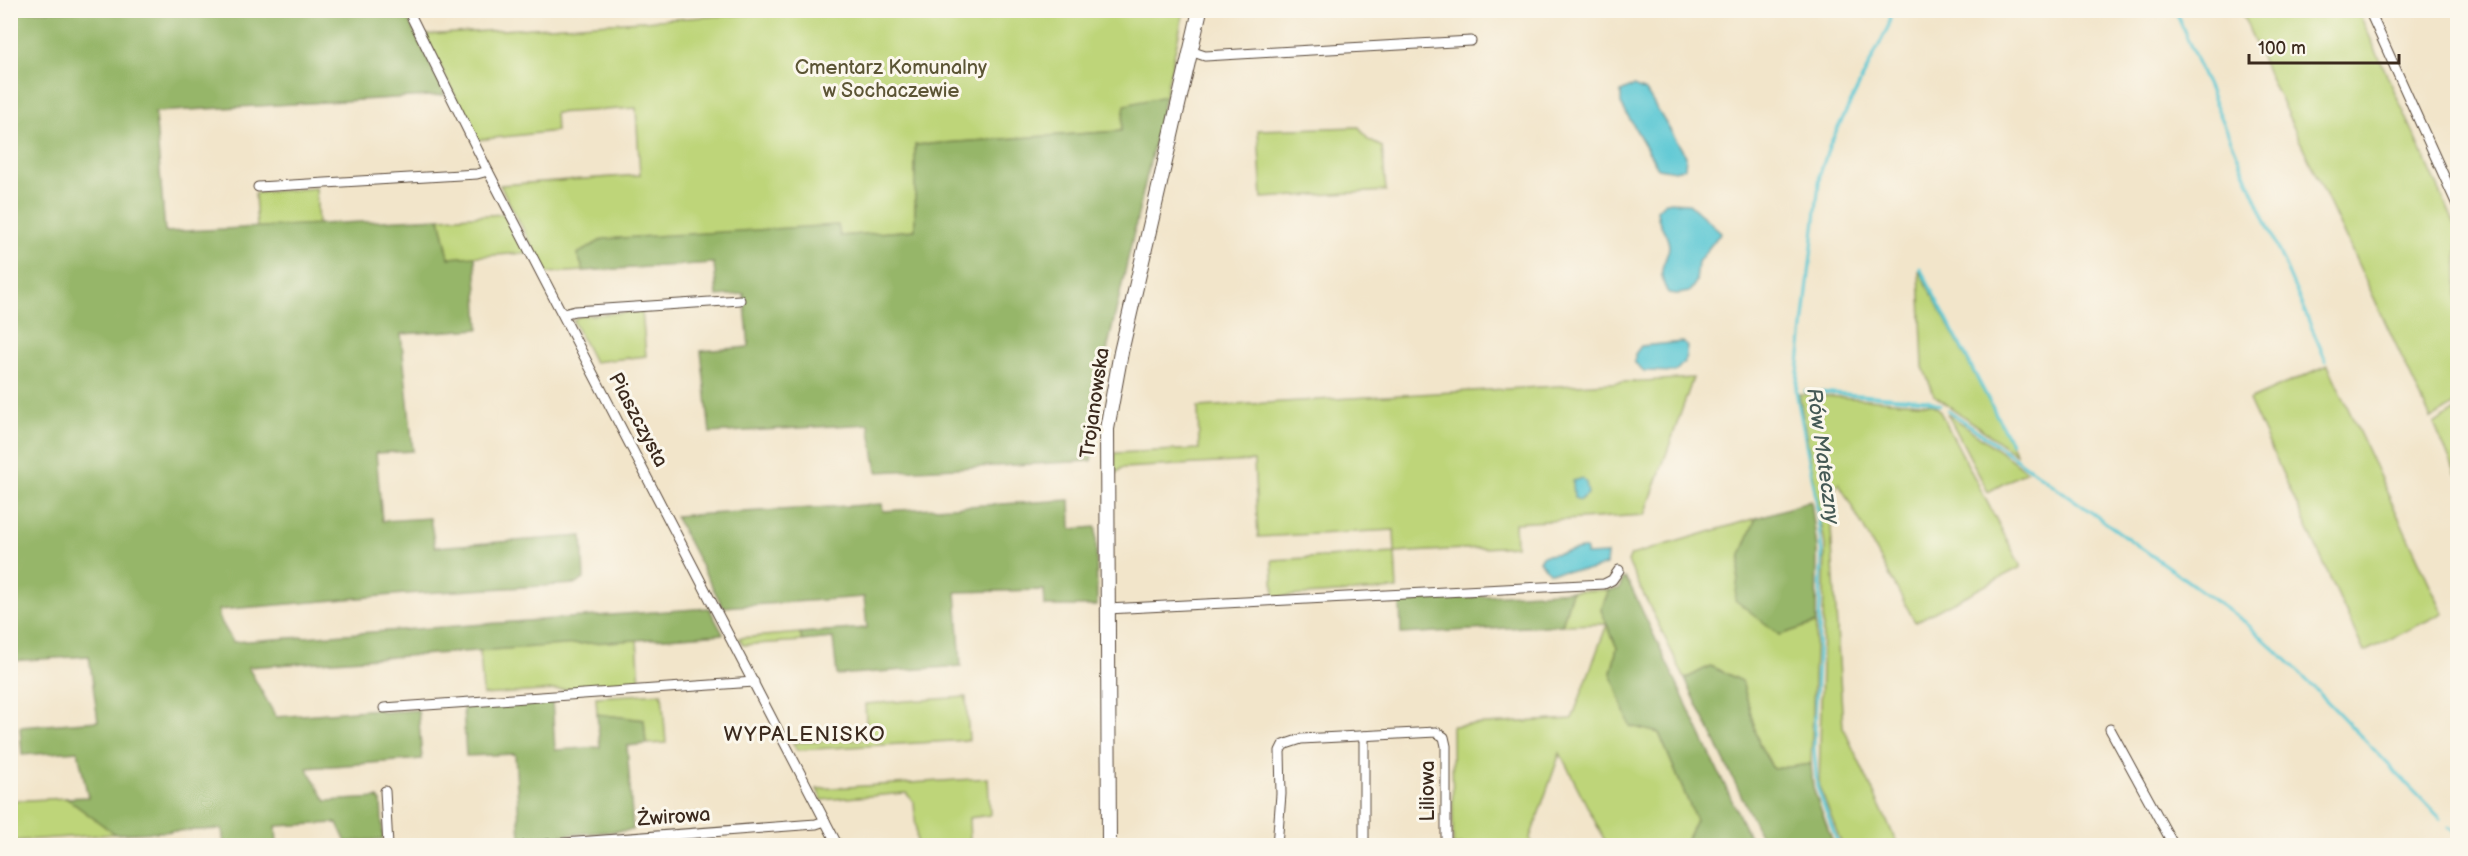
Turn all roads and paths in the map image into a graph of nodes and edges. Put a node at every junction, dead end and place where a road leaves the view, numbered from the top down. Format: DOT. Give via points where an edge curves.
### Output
graph roads {
  1 [pos="408,10"];
  2 [pos="1200,10"];
  3 [pos="2369,10"];
  4 [pos="1471,40"];
  5 [pos="1190,51"];
  6 [pos="488,171"];
  7 [pos="258,187"];
  8 [pos="2457,207"];
  9 [pos="740,300"];
  10 [pos="563,314"];
  11 [pos="1619,570"];
  12 [pos="1107,609"];
  13 [pos="754,682"];
  14 [pos="384,708"];
  15 [pos="2110,729"];
  16 [pos="1364,736"];
  17 [pos="385,790"];
  18 [pos="825,821"];
  19 [pos="691,835"];
  20 [pos="388,846"];
  21 [pos="524,846"];
  22 [pos="692,846"];
  23 [pos="838,846"];
  24 [pos="1109,846"];
  25 [pos="1277,846"];
  26 [pos="1364,846"];
  27 [pos="1446,846"];
  28 [pos="2174,846"];
  1 -- 6 [label="street, Piaszczysta"];
  2 -- 5 [label="street, Trojanowska"];
  3 -- 8 [label="street"];
  4 -- 5 [label="street" via="1205,56"];
  5 -- 12 [label="street, Trojanowska" via="1107,429"];
  6 -- 7 [label="street"];
  6 -- 10 [label="street, Piaszczysta"];
  9 -- 10 [label="street"];
  10 -- 13 [label="street, Piaszczysta"];
  11 -- 12 [label="street" via="1604,584"];
  12 -- 24 [label="street, Trojanowska"];
  13 -- 14 [label="street"];
  13 -- 18 [label="street, Piaszczysta"];
  15 -- 28 [label="street"];
  16 -- 25 [label="street" via="1301,739 1283,745"];
  16 -- 26 [label="street"];
  16 -- 27 [label="street, Liliowa" via="1436,732 1444,737"];
  17 -- 20 [label="street"];
  18 -- 19 [label="street, Żwirowa"];
  18 -- 23 [label="street, Piaszczysta"];
  19 -- 21 [label="street, Żwirowa"];
  19 -- 22 [label="street"];
}
